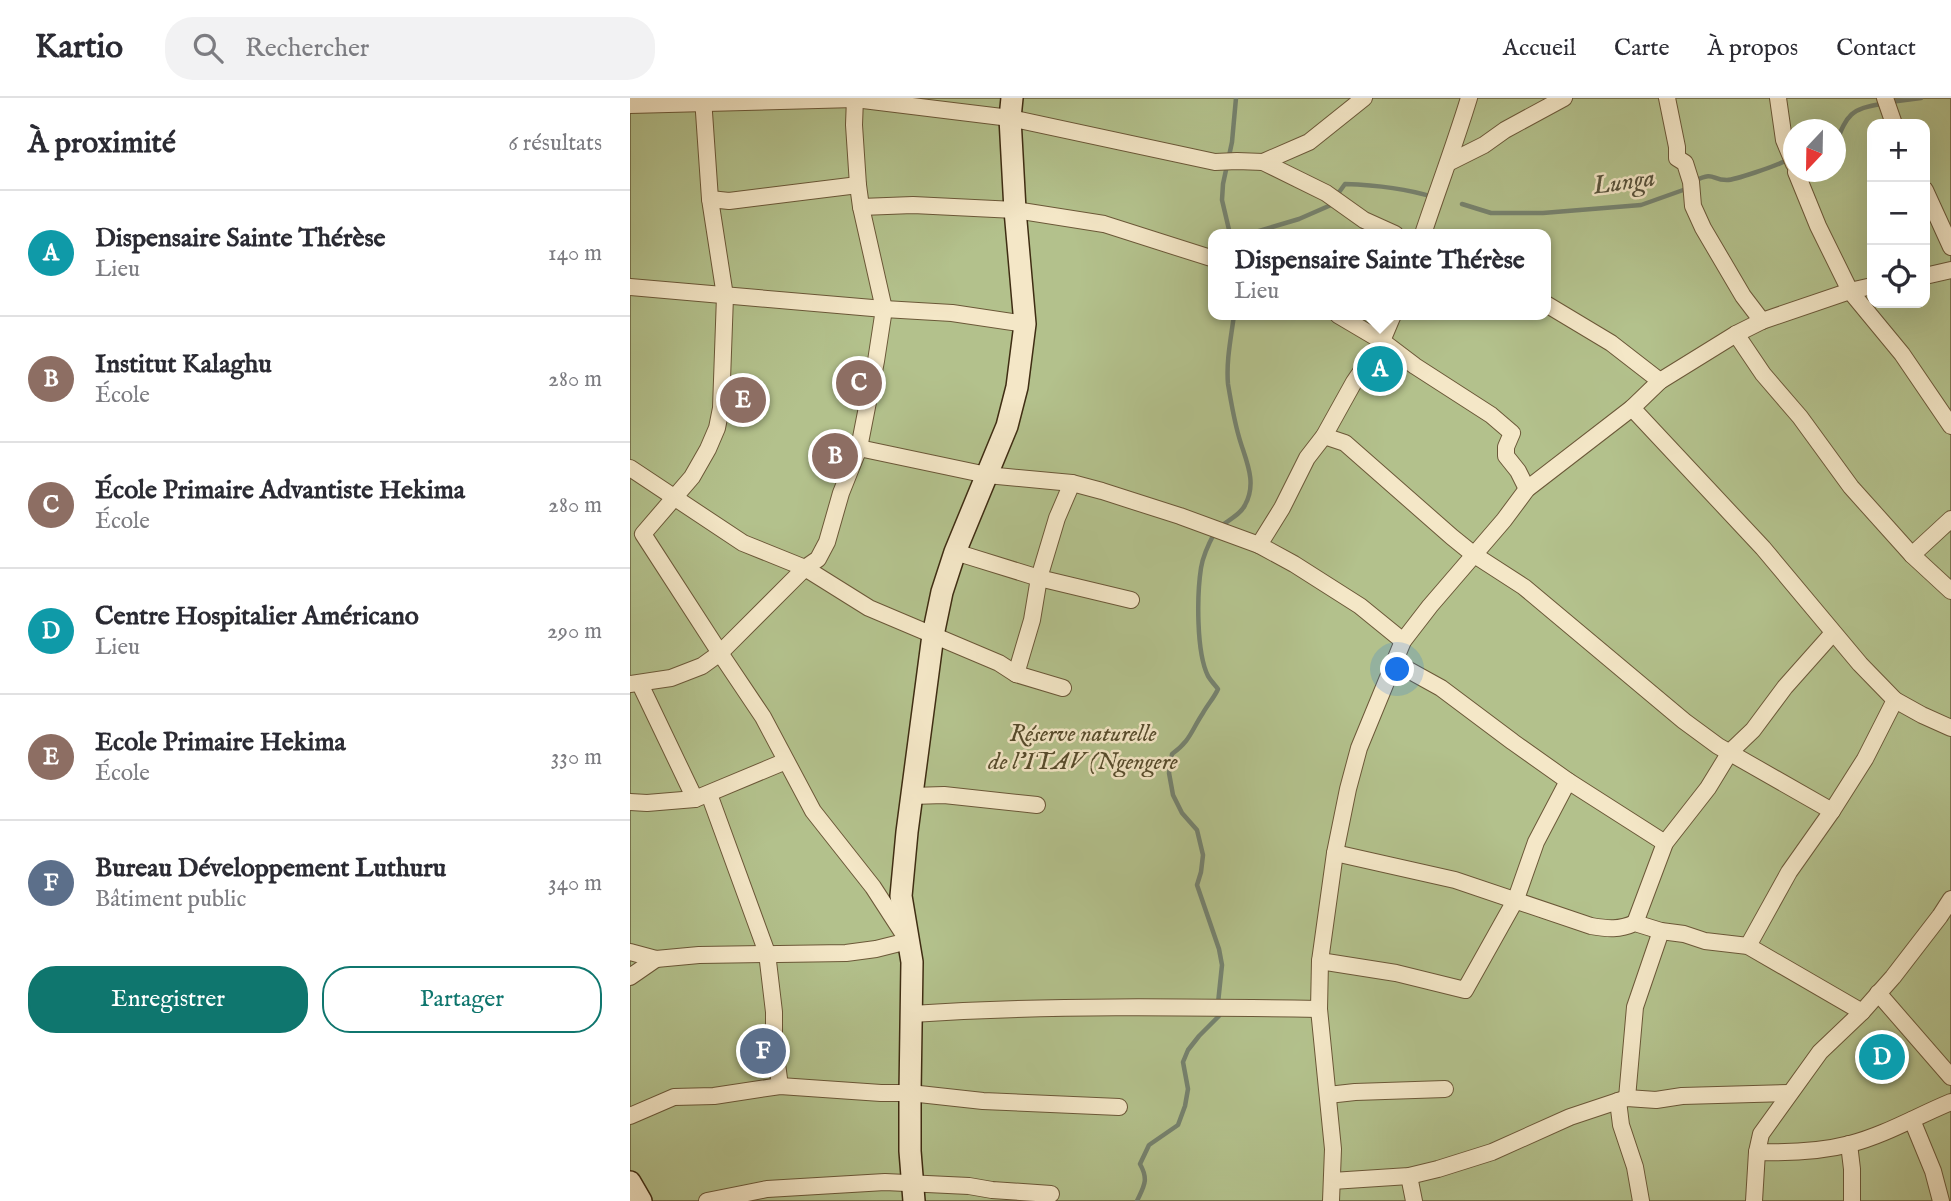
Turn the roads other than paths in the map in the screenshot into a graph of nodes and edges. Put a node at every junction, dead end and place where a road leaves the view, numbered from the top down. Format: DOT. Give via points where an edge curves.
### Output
graph roads {
  1 [pos="855,98"];
  2 [pos="1364,98"];
  3 [pos="1469,98"];
  4 [pos="1564,98"];
  5 [pos="1667,98"];
  6 [pos="1778,98"];
  7 [pos="1885,98"];
  8 [pos="703,101"];
  9 [pos="630,105"];
  10 [pos="1011,108"];
  11 [pos="1892,119"];
  12 [pos="1783,132"];
  13 [pos="1263,162"];
  14 [pos="1448,163"];
  15 [pos="1800,182"];
  16 [pos="858,185"];
  17 [pos="710,199"];
  18 [pos="1930,201"];
  19 [pos="861,207"];
  20 [pos="1015,210"];
  21 [pos="1384,229"];
  22 [pos="1425,229"];
  23 [pos="1951,247"];
  24 [pos="1208,257"];
  25 [pos="1951,270"];
  26 [pos="1930,275"];
  27 [pos="1867,287"];
  28 [pos="630,288"];
  29 [pos="1850,291"];
  30 [pos="724,296"];
  31 [pos="1551,307"];
  32 [pos="884,309"];
  33 [pos="1346,320"];
  34 [pos="1391,320"];
  35 [pos="1762,321"];
  36 [pos="1025,324"];
  37 [pos="1736,334"];
  38 [pos="1382,341"];
  39 [pos="1660,380"];
  40 [pos="1632,408"];
  41 [pos="1951,426"];
  42 [pos="1324,436"];
  43 [pos="859,448"];
  44 [pos="986,475"];
  45 [pos="633,476"];
  46 [pos="1072,484"];
  47 [pos="1527,489"];
  48 [pos="675,499"];
  49 [pos="1951,519"];
  50 [pos="1259,545"];
  51 [pos="955,552"];
  52 [pos="1473,554"];
  53 [pos="1912,555"];
  54 [pos="805,568"];
  55 [pos="1040,578"];
  56 [pos="1951,591"];
  57 [pos="1131,600"];
  58 [pos="1833,633"];
  59 [pos="933,635"];
  60 [pos="1403,640"];
  61 [pos="720,653"];
  62 [pos="1394,662"];
  63 [pos="1016,674"];
  64 [pos="635,684"];
  65 [pos="1063,688"];
  66 [pos="1895,700"];
  67 [pos="1951,728"];
  68 [pos="1730,752"];
  69 [pos="786,761"];
  70 [pos="1568,781"];
  71 [pos="912,796"];
  72 [pos="702,797"];
  73 [pos="630,802"];
  74 [pos="1037,805"];
  75 [pos="1832,811"];
  76 [pos="1665,843"];
  77 [pos="1335,853"];
  78 [pos="1516,899"];
  79 [pos="1951,899"];
  80 [pos="1946,920"];
  81 [pos="1635,923"];
  82 [pos="1661,931"];
  83 [pos="908,941"];
  84 [pos="1748,946"];
  85 [pos="630,953"];
  86 [pos="767,953"];
  87 [pos="656,959"];
  88 [pos="1320,961"];
  89 [pos="630,977"];
  90 [pos="1878,993"];
  91 [pos="1319,1009"];
  92 [pos="1862,1012"];
  93 [pos="912,1014"];
  94 [pos="1951,1077"];
  95 [pos="780,1086"];
  96 [pos="1445,1089"];
  97 [pos="910,1093"];
  98 [pos="1789,1093"];
  99 [pos="1328,1095"];
  100 [pos="1623,1100"];
  101 [pos="1951,1102"];
  102 [pos="1119,1107"];
  103 [pos="630,1116"];
  104 [pos="1912,1120"];
  105 [pos="1849,1144"];
  106 [pos="1757,1152"];
  107 [pos="1409,1176"];
  108 [pos="1332,1181"];
  109 [pos="630,1182"];
  110 [pos="913,1192"];
  111 [pos="1051,1194"];
  112 [pos="641,1201"];
  113 [pos="707,1201"];
  114 [pos="1331,1201"];
  115 [pos="1414,1201"];
  116 [pos="1641,1201"];
  117 [pos="1754,1201"];
  118 [pos="1852,1201"];
  119 [pos="1941,1201"];
  1 -- 8 [label="street"];
  1 -- 10 [label="street"];
  1 -- 16 [label="street"];
  2 -- 13 [label="street" via="1309,142"];
  3 -- 14 [label="street"];
  4 -- 14 [label="street"];
  5 -- 35 [label="street" via="1677,158 1685,163 1693,206"];
  6 -- 12 [label="street"];
  7 -- 11 [label="street"];
  8 -- 9 [label="street"];
  8 -- 17 [label="street"];
  10 -- 13 [label="street" via="1216,162"];
  10 -- 20 [label="street"];
  13 -- 21 [label="street" via="1326,192"];
  14 -- 22 [label="street"];
  15 -- 29 [label="street"];
  16 -- 17 [label="street" via="729,201"];
  16 -- 19 [label="street"];
  17 -- 30 [label="street"];
  18 -- 23 [label="street"];
  19 -- 20 [label="street"];
  19 -- 32 [label="street"];
  20 -- 24 [label="street" via="1104,224"];
  20 -- 36 [label="street"];
  25 -- 26 [label="street"];
  27 -- 29 [label="street"];
  28 -- 30 [label="street"];
  29 -- 35 [label="street"];
  29 -- 41 [label="street" via="1902,354"];
  30 -- 32 [label="street"];
  30 -- 48 [label="street" via="718,428"];
  31 -- 39 [label="street"];
  32 -- 36 [label="street"];
  32 -- 43 [label="street"];
  33 -- 38 [label="street"];
  34 -- 38 [label="street"];
  35 -- 37 [label="street"];
  36 -- 44 [label="street" via="1007,426"];
  37 -- 39 [label="street"];
  37 -- 53 [label="street" via="1852,487"];
  38 -- 42 [label="street"];
  38 -- 47 [label="street" via="1511,433 1506,456"];
  39 -- 40 [label="street"];
  40 -- 47 [label="street"];
  40 -- 58 [label="street" via="1763,548"];
  42 -- 50 [label="street"];
  42 -- 52 [label="street" via="1345,443"];
  43 -- 44 [label="street"];
  43 -- 54 [label="street" via="827,542 818,559"];
  44 -- 46 [label="street"];
  44 -- 51 [label="street"];
  45 -- 48 [label="street"];
  46 -- 50 [label="street"];
  46 -- 55 [label="street"];
  47 -- 52 [label="street"];
  48 -- 54 [label="street" via="743,543"];
  48 -- 61 [label="street" via="643,534"];
  49 -- 53 [label="street"];
  50 -- 60 [label="street" via="1319,578"];
  51 -- 55 [label="street"];
  51 -- 59 [label="street"];
  52 -- 60 [label="street"];
  52 -- 68 [label="street" via="1524,587 1684,721"];
  53 -- 56 [label="street"];
  54 -- 59 [label="street" via="869,608"];
  54 -- 61 [label="street"];
  55 -- 57 [label="street"];
  55 -- 63 [label="street"];
  58 -- 66 [label="street"];
  58 -- 68 [label="street"];
  59 -- 63 [label="street"];
  59 -- 71 [label="street"];
  60 -- 62 [label="street"];
  61 -- 64 [label="street" via="671,678"];
  61 -- 69 [label="street"];
  62 -- 70 [label="street" via="1441,688"];
  62 -- 77 [label="street" via="1359,748"];
  63 -- 65 [label="street"];
  64 -- 72 [label="street"];
  66 -- 67 [label="street"];
  66 -- 75 [label="street"];
  68 -- 75 [label="street"];
  68 -- 76 [label="street"];
  69 -- 72 [label="street"];
  69 -- 83 [label="street" via="813,811 873,887"];
  70 -- 76 [label="street"];
  70 -- 78 [label="street" via="1536,842"];
  71 -- 74 [label="street"];
  71 -- 83 [label="street" via="901,896"];
  72 -- 73 [label="street"];
  72 -- 86 [label="street"];
  75 -- 84 [label="street" via="1789,872"];
  76 -- 81 [label="street"];
  77 -- 78 [label="street"];
  77 -- 88 [label="street"];
  78 -- 81 [label="street" via="1591,926 1622,929"];
  78 -- 88 [label="street" via="1465,990"];
  79 -- 80 [label="street"];
  80 -- 90 [label="street"];
  81 -- 82 [label="street"];
  82 -- 84 [label="street"];
  82 -- 100 [label="street" via="1635,1007"];
  83 -- 86 [label="street" via="846,953"];
  83 -- 93 [label="street"];
  84 -- 92 [label="street"];
  85 -- 87 [label="street"];
  86 -- 87 [label="street"];
  86 -- 95 [label="street"];
  87 -- 89 [label="street"];
  88 -- 91 [label="street"];
  90 -- 92 [label="street"];
  90 -- 94 [label="street"];
  91 -- 93 [label="street" via="1029,1008"];
  91 -- 99 [label="street"];
  92 -- 98 [label="street" via="1820,1052"];
  93 -- 97 [label="street"];
  95 -- 97 [label="street"];
  95 -- 103 [label="street" via="674,1097"];
  96 -- 99 [label="street"];
  97 -- 102 [label="street"];
  97 -- 110 [label="street"];
  98 -- 100 [label="street"];
  98 -- 106 [label="street" via="1761,1134"];
  99 -- 108 [label="street"];
  100 -- 107 [label="street" via="1570,1117 1492,1153"];
  100 -- 116 [label="street" via="1621,1125"];
  101 -- 104 [label="street"];
  104 -- 105 [label="street"];
  104 -- 119 [label="street"];
  105 -- 106 [label="street" via="1800,1153"];
  105 -- 118 [label="street"];
  106 -- 117 [label="street"];
  107 -- 108 [label="street"];
  107 -- 115 [label="street"];
  108 -- 114 [label="street"];
  109 -- 112 [label="street"];
  110 -- 111 [label="street"];
  110 -- 113 [label="street" via="885,1182 768,1189"];
}
